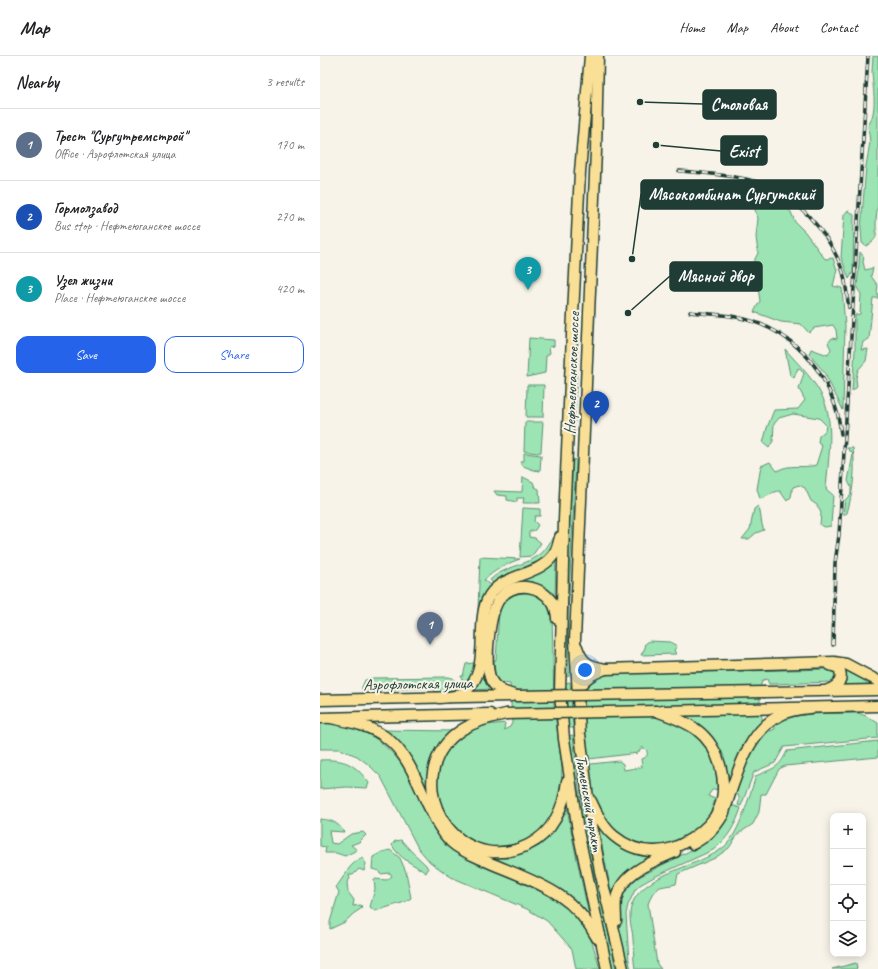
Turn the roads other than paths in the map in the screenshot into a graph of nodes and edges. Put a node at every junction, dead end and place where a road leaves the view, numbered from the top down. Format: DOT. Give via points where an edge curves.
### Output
graph roads {
  1 [pos="590,56"];
  2 [pos="598,56"];
  3 [pos="564,520"];
  4 [pos="575,640"];
  5 [pos="560,641"];
  6 [pos="818,663"];
  7 [pos="605,669"];
  8 [pos="878,681"];
  9 [pos="878,690"];
  10 [pos="577,691"];
  11 [pos="827,691"];
  12 [pos="506,694"];
  13 [pos="439,698"];
  14 [pos="320,700"];
  15 [pos="878,706"];
  16 [pos="810,708"];
  17 [pos="656,711"];
  18 [pos="506,714"];
  19 [pos="320,718"];
  20 [pos="331,718"];
  21 [pos="568,769"];
  22 [pos="584,772"];
  23 [pos="724,802"];
  24 [pos="615,935"];
  25 [pos="605,957"];
  26 [pos="607,969"];
  27 [pos="623,969"];
  1 -- 3 [label="main road, Нефтеюганское шоссе" via="580,172"];
  2 -- 4 [label="main road, Нефтеюганское шоссе"];
  3 -- 5 [label="main road, Нефтеюганское шоссе"];
  3 -- 13 [label="main road" via="558,546 552,557 544,564 500,584 492,591 484,610 478,675 463,693"];
  4 -- 7 [label="main road" via="580,656 586,663"];
  4 -- 10 [label="main road, Нефтеюганское шоссе"];
  5 -- 12 [label="main road" via="553,603 545,594 526,586 514,588 501,597 494,610 488,658 491,680"];
  5 -- 21 [label="main road, Тюменский тракт" via="560,701"];
  6 -- 7 [label="main road"];
  6 -- 8 [label="main road" via="846,664"];
  6 -- 11 [label="main road" via="833,665 839,668 842,674 838,685"];
  7 -- 10 [label="main road" via="588,677"];
  9 -- 11 [label="main road, Аэрофлотская улица"];
  10 -- 22 [label="main road, Тюменский тракт"];
  11 -- 12 [label="main road, Аэрофлотская улица, bridge" via="517,696"];
  12 -- 13 [label="main road, Аэрофлотская улица"];
  13 -- 14 [label="main road, Аэрофлотская улица"];
  15 -- 16 [label="main road"];
  16 -- 17 [label="main road"];
  16 -- 23 [label="main road" via="781,714 763,727 748,747"];
  17 -- 18 [label="main road, bridge"];
  17 -- 23 [label="main road" via="682,721 706,738 714,749 724,782"];
  18 -- 20 [label="main road, Аэрофлотская улица"];
  18 -- 21 [label="main road" via="483,720 464,729 449,741 439,757 433,776 433,797 444,824 456,836 472,846 495,852 515,850 536,841 550,827 560,810"];
  19 -- 20 [label="main road, Аэрофлотская улица"];
  20 -- 25 [label="main road" via="355,723 388,739 409,766 437,824 450,841 470,854 544,886 563,897 589,923"];
  21 -- 25 [label="main road, Тюменский тракт" via="578,831"];
  22 -- 23 [label="main road" via="590,799 605,826 619,840 640,849 664,850 690,840 710,823"];
  22 -- 24 [label="main road, Тюменский тракт" via="600,871"];
  23 -- 24 [label="main road" via="720,820 707,836 641,868 626,880 616,898"];
  24 -- 27 [label="main road, Тюменский тракт"];
  25 -- 26 [label="main road, Тюменский тракт"];
}
